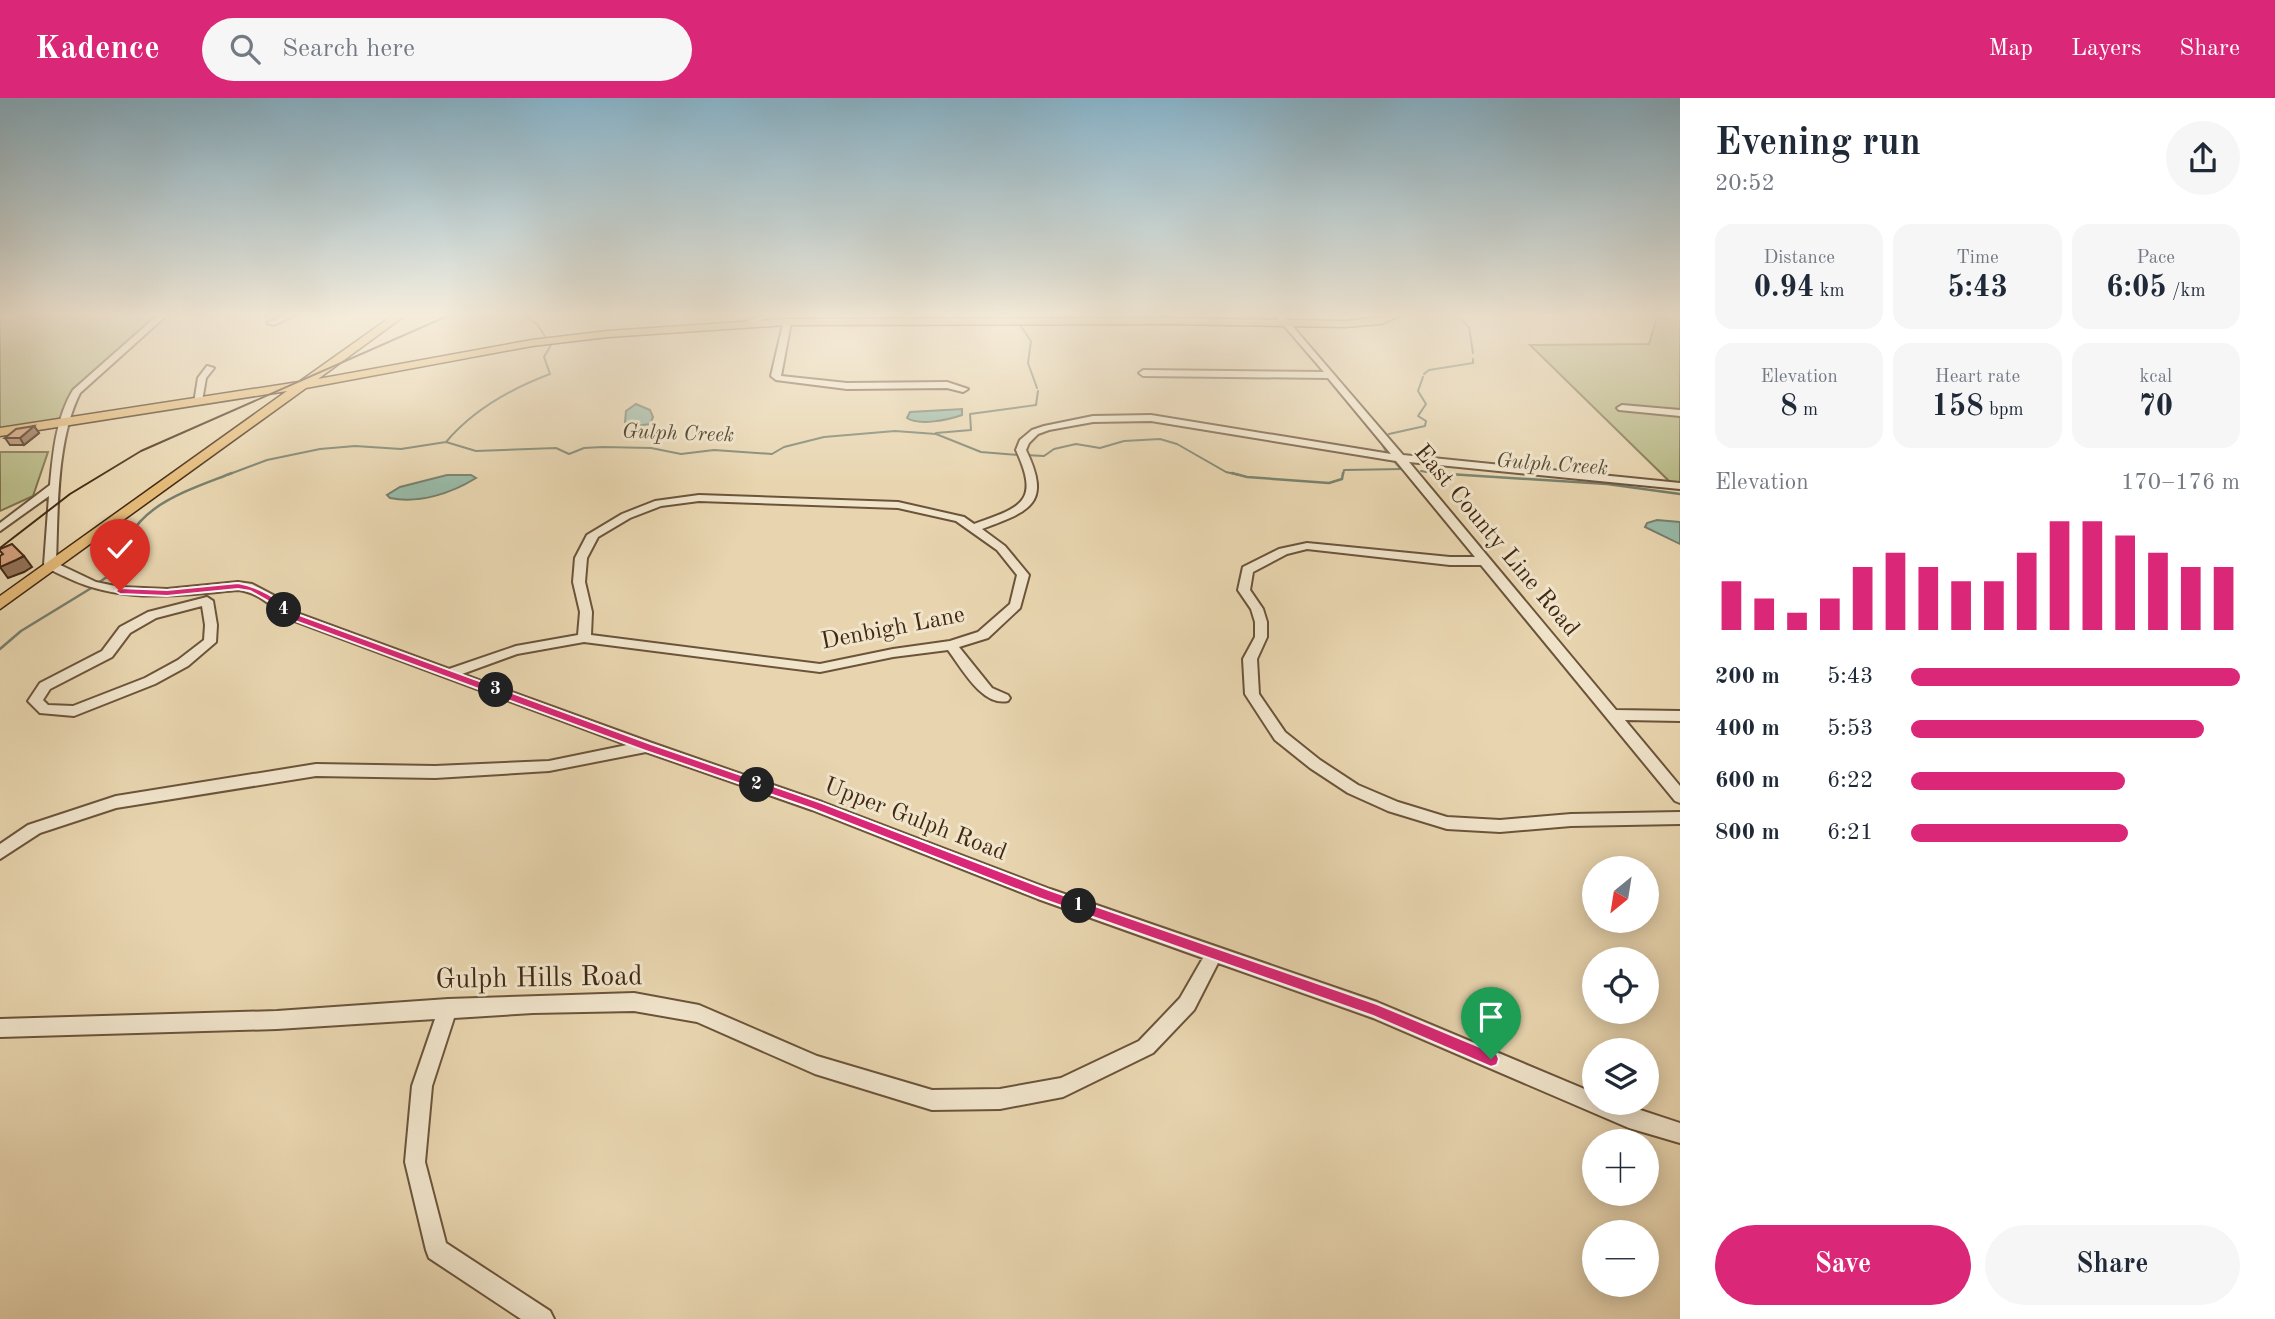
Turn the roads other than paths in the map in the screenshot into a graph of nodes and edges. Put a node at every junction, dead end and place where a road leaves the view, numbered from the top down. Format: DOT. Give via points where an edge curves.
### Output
graph roads {
  1 [pos="99,371"];
  2 [pos="208,371"];
  3 [pos="323,371"];
  4 [pos="386,371"];
  5 [pos="776,371"];
  6 [pos="1327,371"];
  7 [pos="1143,373"];
  8 [pos="1331,375"];
  9 [pos="331,381"];
  10 [pos="303,385"];
  11 [pos="963,388"];
  12 [pos="197,401"];
  13 [pos="278,403"];
  14 [pos="1622,408"];
  15 [pos="1680,413"];
  16 [pos="65,422"];
  17 [pos="0,432"];
  18 [pos="1398,456"];
  19 [pos="55,486"];
  20 [pos="1680,486"];
  21 [pos="0,528"];
  22 [pos="974,528"];
  23 [pos="1486,561"];
  24 [pos="50,565"];
  25 [pos="218,587"];
  26 [pos="207,601"];
  27 [pos="0,604"];
  28 [pos="584,638"];
  29 [pos="951,645"];
  30 [pos="451,673"];
  31 [pos="1003,698"];
  32 [pos="1614,716"];
  33 [pos="1680,716"];
  34 [pos="647,747"];
  35 [pos="1680,797"];
  36 [pos="1680,818"];
  37 [pos="0,852"];
  38 [pos="1214,954"];
  39 [pos="448,1008"];
  40 [pos="0,1028"];
  41 [pos="1680,1133"];
  42 [pos="542,1319"];
  1 -- 16 [label="street" via="67,405"];
  2 -- 12 [label="street"];
  3 -- 10 [label="main road"];
  4 -- 9 [label="main road"];
  5 -- 11 [label="street" via="779,378 847,386"];
  6 -- 8 [label="street, East County Line Road"];
  7 -- 8 [label="street"];
  8 -- 18 [label="street, East County Line Road"];
  9 -- 10 [label="main road"];
  9 -- 13 [label="main road"];
  10 -- 12 [label="main road"];
  10 -- 13 [label="main road"];
  12 -- 16 [label="main road"];
  13 -- 24 [label="main road"];
  14 -- 15 [label="street"];
  16 -- 17 [label="main road"];
  16 -- 19 [label="street"];
  18 -- 20 [label="street"];
  18 -- 22 [label="street" via="1151,418 1084,420 1035,432 1024,442 1024,458 1033,481 1026,503"];
  18 -- 23 [label="street, East County Line Road"];
  19 -- 21 [label="street"];
  19 -- 24 [label="street"];
  22 -- 28 [label="street, Denbigh Lane" via="960,519 898,505 699,498 659,503 593,535 581,558"];
  22 -- 29 [label="street, Denbigh Lane" via="1001,548 1023,575 1016,605 983,635"];
  23 -- 32 [label="street, East County Line Road"];
  23 -- 36 [label="street" via="1307,547 1283,551 1247,570 1244,590 1262,622 1261,637 1250,659 1252,695 1280,736 1353,789 1447,823 1500,826"];
  24 -- 25 [label="street, Upper Gulph Road" via="120,591 167,593"];
  24 -- 27 [label="main road"];
  25 -- 26 [label="street"];
  25 -- 30 [label="street, Upper Gulph Road" via="252,588 290,615"];
  26 -- 26 [label="street" via="152,615 125,630 107,654 45,685 35,701 45,710 74,711 184,663 209,642"];
  28 -- 29 [label="street, Denbigh Lane" via="820,668"];
  28 -- 30 [label="street, Denbigh Lane" via="488,655"];
  29 -- 31 [label="street" via="987,691"];
  30 -- 34 [label="street, Upper Gulph Road"];
  32 -- 33 [label="street"];
  32 -- 35 [label="street, East County Line Road"];
  34 -- 37 [label="street" via="549,766 435,772 316,770 116,802 34,829"];
  34 -- 38 [label="street, Upper Gulph Road"];
  38 -- 39 [label="street, Gulph Hills Road" via="1187,1004 1146,1046 1063,1087 1000,1099 932,1100 815,1065 718,1020 657,1005 618,1002"];
  38 -- 41 [label="street, Upper Gulph Road" via="1377,1011 1629,1118"];
  39 -- 40 [label="street, Gulph Hills Road" via="277,1020"];
  39 -- 42 [label="street" via="422,1086 415,1162 437,1250"];
}
